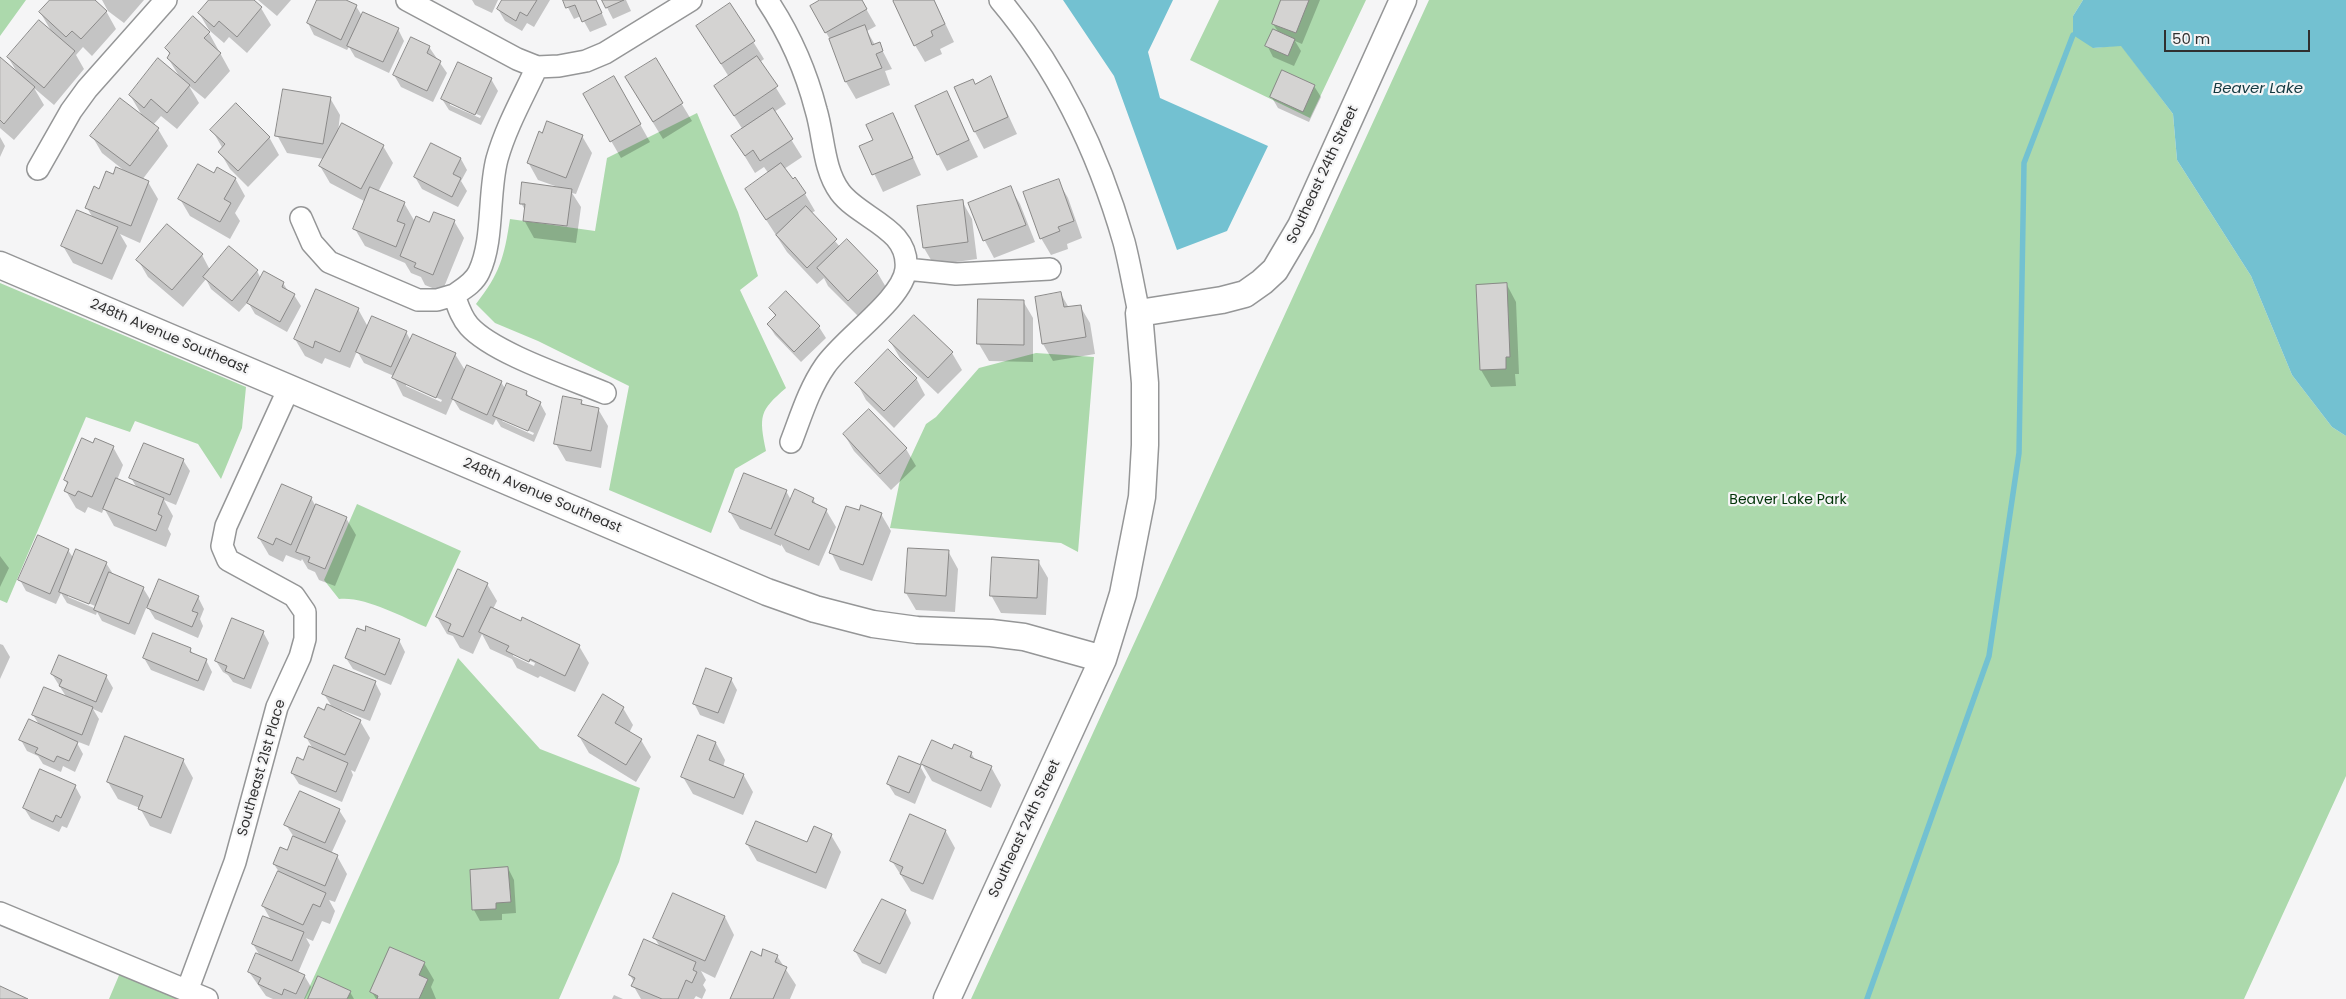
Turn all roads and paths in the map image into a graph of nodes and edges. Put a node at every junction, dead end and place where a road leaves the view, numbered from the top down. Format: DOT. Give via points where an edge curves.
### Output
graph roads {
  1 [pos="166,0"];
  2 [pos="407,0"];
  3 [pos="691,0"];
  4 [pos="767,0"];
  5 [pos="1000,0"];
  6 [pos="1403,0"];
  7 [pos="537,67"];
  8 [pos="38,169"];
  9 [pos="301,218"];
  10 [pos="0,265"];
  11 [pos="906,269"];
  12 [pos="1050,269"];
  13 [pos="454,295"];
  14 [pos="1139,313"];
  15 [pos="289,388"];
  16 [pos="605,393"];
  17 [pos="791,442"];
  18 [pos="1103,659"];
  19 [pos="0,913"];
  20 [pos="187,990"];
  21 [pos="208,999"];
  22 [pos="947,999"];
  1 -- 8 [label="street" via="87,89"];
  2 -- 7 [label="street"];
  3 -- 7 [label="street" via="598,56 559,66"];
  4 -- 11 [label="street" via="785,27 798,58 816,109 830,173 836,185 851,204 900,241"];
  5 -- 14 [label="street" via="1020,23 1049,70 1074,114 1104,180 1124,244"];
  6 -- 14 [label="street, Southeast 24th Street" via="1301,226 1275,270 1245,294"];
  7 -- 13 [label="street" via="497,159 485,253 479,272 470,284"];
  9 -- 13 [label="street" via="312,243 329,262 418,300 437,300"];
  10 -- 15 [label="street, 248th Avenue Southeast"];
  11 -- 12 [label="street" via="956,274"];
  11 -- 17 [label="street" via="896,292 836,350 823,368"];
  13 -- 16 [label="street" via="460,314 486,341"];
  14 -- 18 [label="street, Southeast 24th Street" via="1144,383 1142,497 1123,594"];
  15 -- 18 [label="street, 248th Avenue Southeast" via="814,610 917,630 1024,637"];
  15 -- 20 [label="street, Southeast 21st Place" via="226,526 222,546 228,560 294,596 305,612 305,639 277,707 235,862"];
  18 -- 22 [label="street, Southeast 24th Street"];
  19 -- 20 [label="street"];
  20 -- 21 [label="street"];
}
